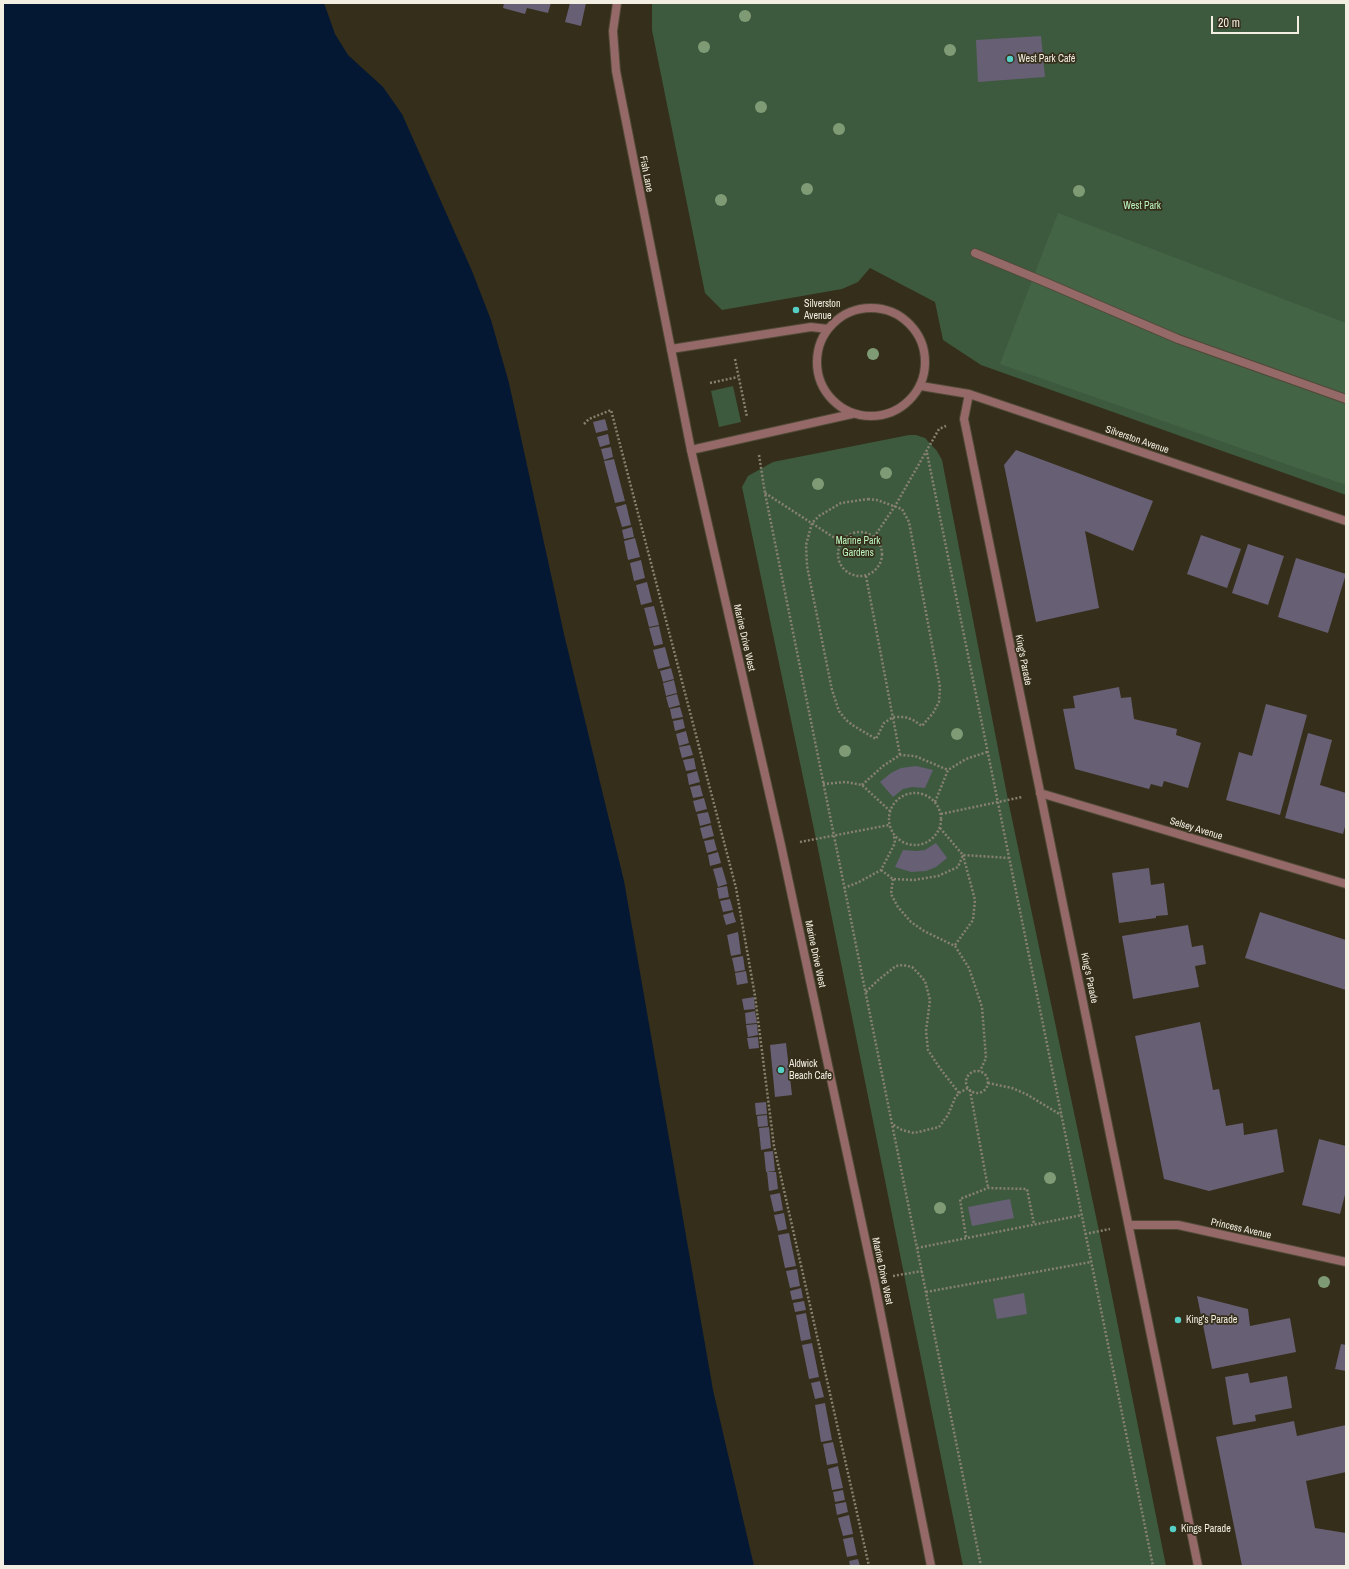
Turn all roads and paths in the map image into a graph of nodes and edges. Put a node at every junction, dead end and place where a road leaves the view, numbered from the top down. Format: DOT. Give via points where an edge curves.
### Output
graph roads {
  1 [pos="617,3"];
  2 [pos="975,254"];
  3 [pos="828,329"];
  4 [pos="671,349"];
  5 [pos="734,359"];
  6 [pos="738,377"];
  7 [pos="710,383"];
  8 [pos="921,386"];
  9 [pos="969,394"];
  10 [pos="1346,399"];
  11 [pos="852,414"];
  12 [pos="747,419"];
  13 [pos="964,419"];
  14 [pos="584,424"];
  15 [pos="691,450"];
  16 [pos="927,452"];
  17 [pos="758,454"];
  18 [pos="765,493"];
  19 [pos="895,506"];
  20 [pos="1346,521"];
  21 [pos="812,523"];
  22 [pos="874,537"];
  23 [pos="841,542"];
  24 [pos="866,576"];
  25 [pos="893,717"];
  26 [pos="987,752"];
  27 [pos="900,755"];
  28 [pos="948,770"];
  29 [pos="823,784"];
  30 [pos="862,785"];
  31 [pos="1040,793"];
  32 [pos="935,802"];
  33 [pos="997,802"];
  34 [pos="890,811"];
  35 [pos="941,814"];
  36 [pos="890,825"];
  37 [pos="940,828"];
  38 [pos="834,835"];
  39 [pos="894,836"];
  40 [pos="781,845"];
  41 [pos="963,855"];
  42 [pos="1009,858"];
  43 [pos="881,870"];
  44 [pos="893,879"];
  45 [pos="1346,884"];
  46 [pos="844,888"];
  47 [pos="955,946"];
  48 [pos="866,992"];
  49 [pos="980,1071"];
  50 [pos="988,1083"];
  51 [pos="969,1089"];
  52 [pos="959,1093"];
  53 [pos="1061,1115"];
  54 [pos="892,1124"];
  55 [pos="988,1188"];
  56 [pos="1082,1214"];
  57 [pos="1034,1224"];
  58 [pos="1130,1225"];
  59 [pos="966,1237"];
  60 [pos="917,1248"];
  61 [pos="1091,1262"];
  62 [pos="1346,1262"];
  63 [pos="922,1271"];
  64 [pos="874,1280"];
  65 [pos="926,1292"];
  66 [pos="868,1566"];
  67 [pos="931,1566"];
  68 [pos="981,1566"];
  69 [pos="1153,1566"];
  70 [pos="1198,1566"];
  1 -- 4 [label="street, Fish Lane" via="613,31 616,71"];
  2 -- 10 [label="street" via="1178,339"];
  3 -- 4 [label="street" via="811,327"];
  3 -- 8 [label="street" via="840,317 855,310 872,308 889,311 906,320 918,334 925,350"];
  3 -- 11 [label="street" via="820,344 817,361 819,378 826,393 838,406"];
  4 -- 15 [label="street, Marine Drive West"];
  5 -- 6 [label="path"];
  6 -- 7 [label="path"];
  6 -- 12 [label="path"];
  8 -- 9 [label="street, Silverston Avenue"];
  8 -- 11 [label="street" via="911,400 892,413 868,417"];
  9 -- 13 [label="street, King's Parade"];
  9 -- 20 [label="street, Silverston Avenue"];
  11 -- 15 [label="street"];
  13 -- 16 [label="path" via="939,429"];
  13 -- 31 [label="street, King's Parade"];
  14 -- 66 [label="path" via="611,410 736,888 755,996 774,1146"];
  15 -- 40 [label="street, Marine Drive West"];
  16 -- 19 [label="path"];
  16 -- 26 [label="path"];
  17 -- 18 [label="path"];
  18 -- 21 [label="path"];
  18 -- 29 [label="path"];
  19 -- 21 [label="path" via="877,500 855,500 828,509"];
  19 -- 22 [label="path"];
  19 -- 25 [label="path" via="902,510 909,522 940,687 939,702 934,713 922,726 905,717"];
  21 -- 23 [label="path"];
  21 -- 25 [label="path" via="806,545 807,566 832,690 840,711 846,720 876,739 884,723"];
  22 -- 23 [label="path" via="868,533 855,533"];
  22 -- 24 [label="path" via="881,547 882,559 876,570"];
  23 -- 24 [label="path" via="838,553 841,566 852,575"];
  24 -- 25 [label="path"];
  25 -- 27 [label="path"];
  26 -- 28 [label="path" via="966,759"];
  26 -- 33 [label="path"];
  27 -- 28 [label="path" via="915,756"];
  27 -- 30 [label="path"];
  28 -- 32 [label="path"];
  29 -- 30 [label="path" via="846,782"];
  29 -- 38 [label="path"];
  30 -- 34 [label="path"];
  31 -- 33 [label="path"];
  31 -- 45 [label="street, Selsey Avenue"];
  31 -- 58 [label="street, King's Parade"];
  32 -- 34 [label="path" via="922,794 906,794 893,804"];
  32 -- 35 [label="path"];
  33 -- 35 [label="path"];
  33 -- 42 [label="path"];
  34 -- 36 [label="path"];
  35 -- 37 [label="path"];
  36 -- 38 [label="path"];
  36 -- 39 [label="path"];
  37 -- 39 [label="path" via="936,836 923,845 904,843"];
  37 -- 41 [label="path"];
  38 -- 40 [label="path"];
  38 -- 46 [label="path"];
  39 -- 43 [label="path" via="895,843"];
  40 -- 64 [label="street, Marine Drive West"];
  41 -- 42 [label="path"];
  41 -- 44 [label="path" via="958,867 938,876 914,880"];
  41 -- 47 [label="path" via="975,900 973,920"];
  42 -- 53 [label="path"];
  43 -- 44 [label="path"];
  43 -- 46 [label="path"];
  44 -- 47 [label="path" via="893,901 911,922"];
  46 -- 48 [label="path"];
  47 -- 49 [label="path" via="969,968 982,1007 986,1058"];
  48 -- 52 [label="path" via="896,966 912,967 926,981 930,1000 926,1031 928,1050"];
  48 -- 54 [label="path"];
  49 -- 50 [label="path" via="987,1077"];
  49 -- 51 [label="path" via="974,1071 966,1078"];
  50 -- 51 [label="path" via="986,1089 980,1092"];
  50 -- 53 [label="path" via="1026,1094"];
  51 -- 52 [label="path"];
  51 -- 55 [label="path"];
  52 -- 54 [label="path" via="939,1127 914,1133"];
  53 -- 56 [label="path"];
  54 -- 60 [label="path"];
  55 -- 57 [label="path" via="1027,1189"];
  55 -- 59 [label="path" via="960,1198"];
  56 -- 57 [label="path"];
  56 -- 61 [label="path"];
  57 -- 59 [label="path"];
  58 -- 62 [label="street, Princess Avenue" via="1178,1225"];
  58 -- 70 [label="street, King's Parade"];
  59 -- 60 [label="path"];
  60 -- 63 [label="path"];
  61 -- 65 [label="path"];
  61 -- 69 [label="path"];
  63 -- 64 [label="path"];
  63 -- 65 [label="path"];
  64 -- 67 [label="street, Marine Drive West"];
  65 -- 68 [label="path"];
}
